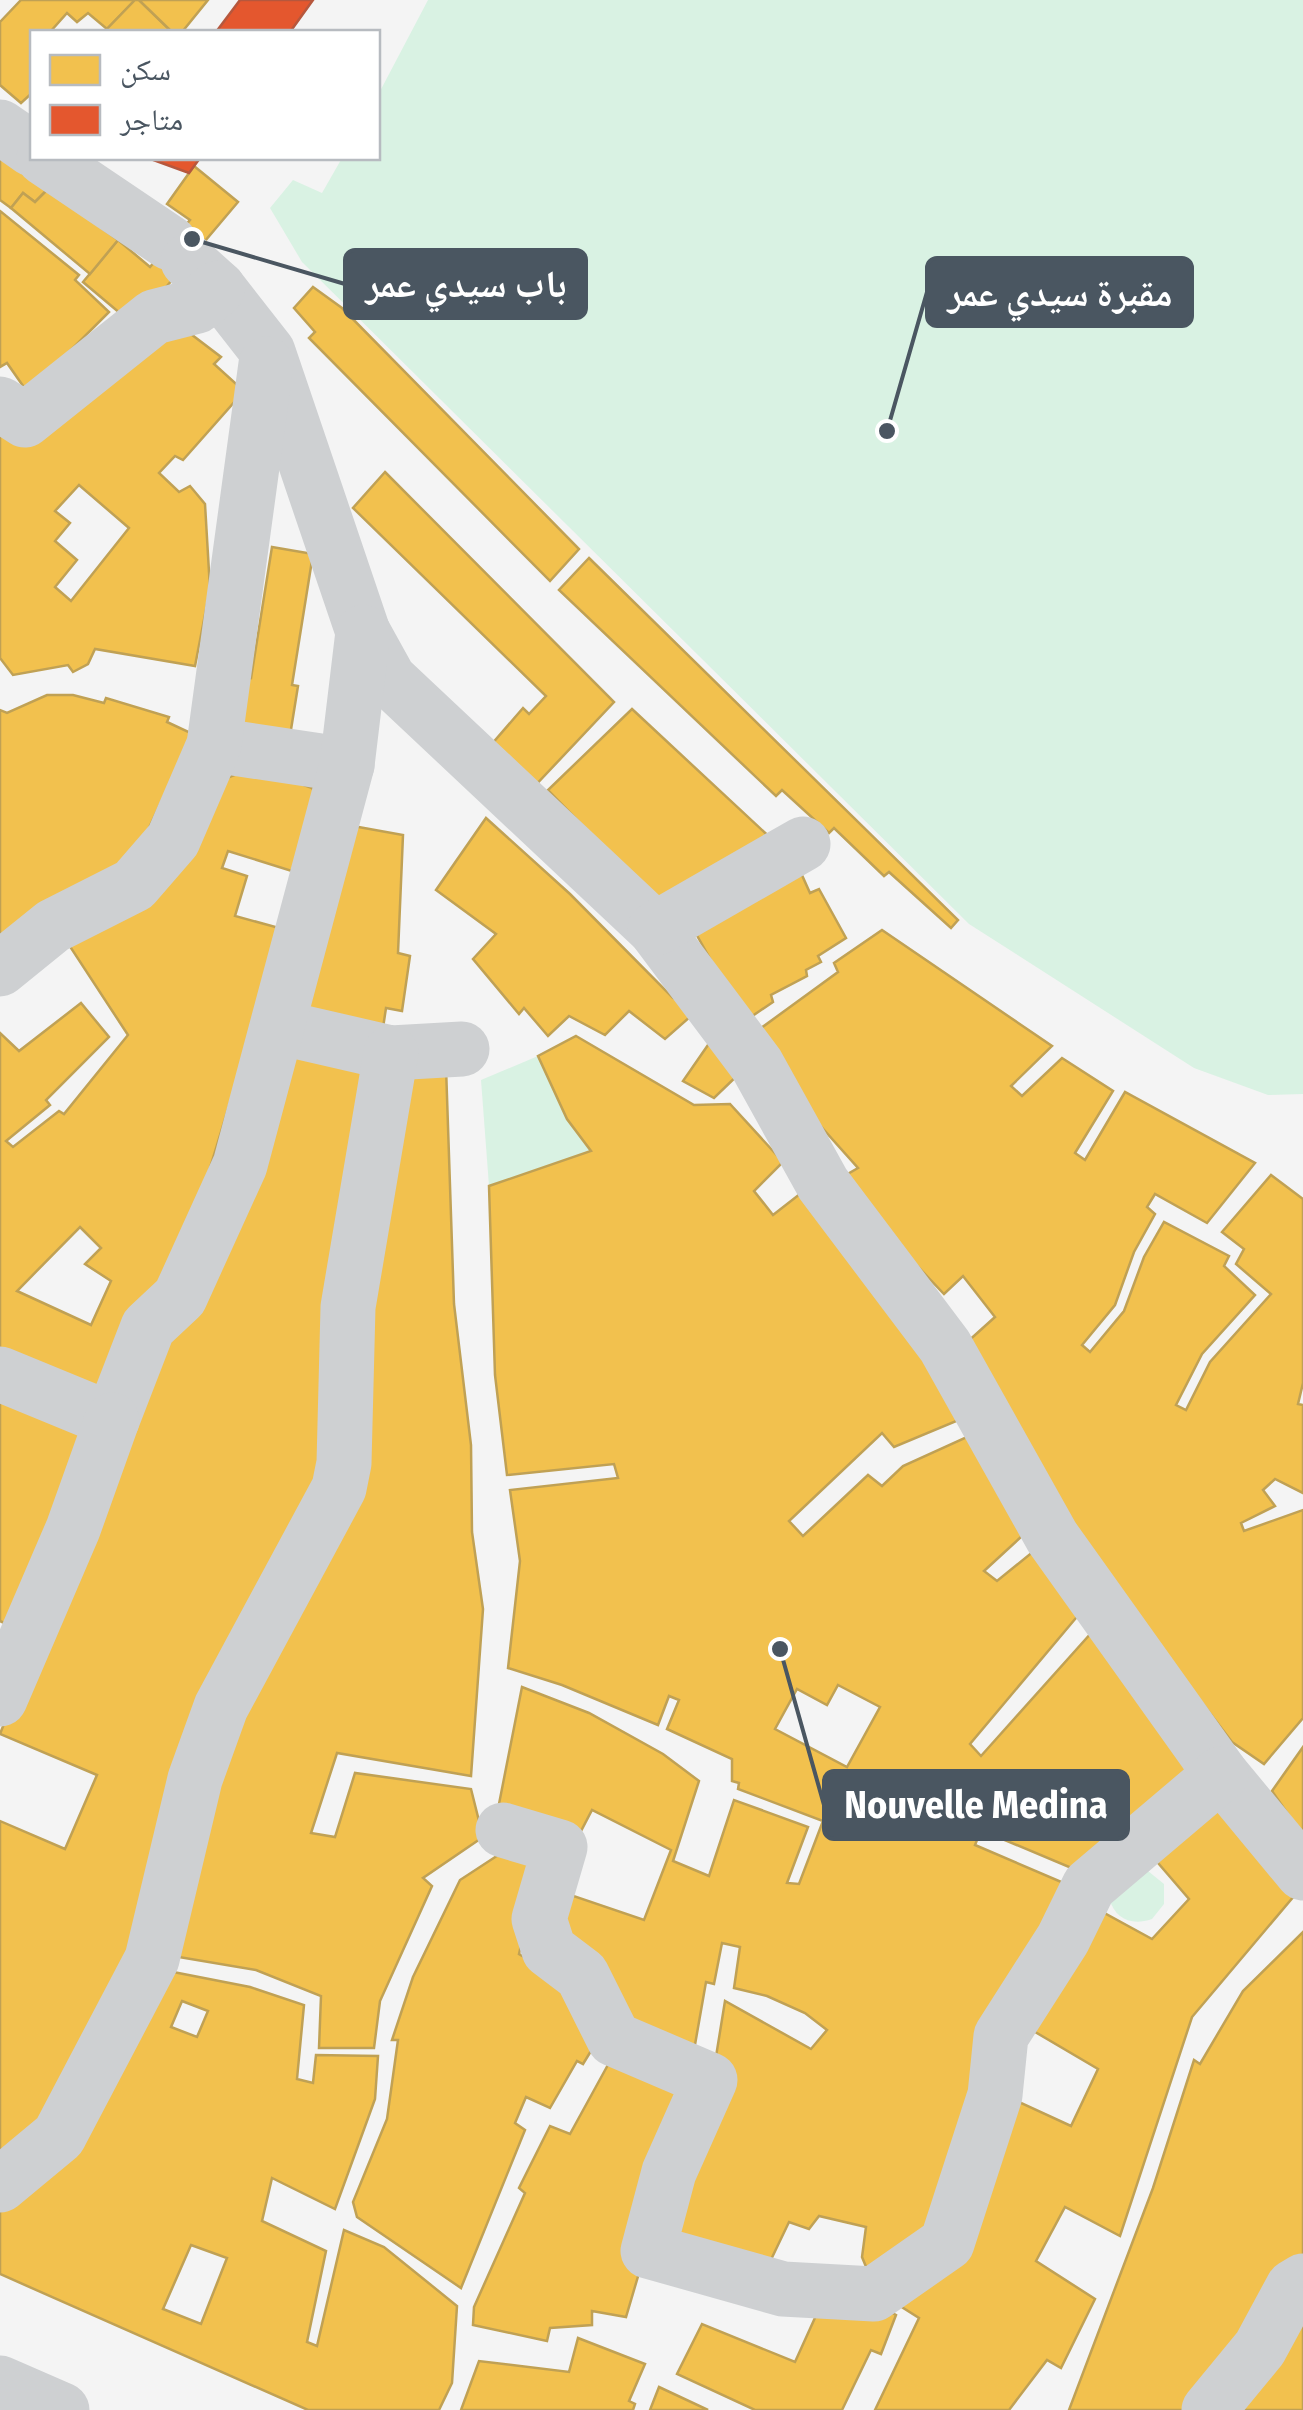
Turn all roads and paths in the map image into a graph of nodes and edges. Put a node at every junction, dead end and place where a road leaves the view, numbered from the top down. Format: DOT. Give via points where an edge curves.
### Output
graph roads {
  1 [pos="0,127"];
  2 [pos="30,148"];
  3 [pos="47,160"];
  4 [pos="192,264"];
  5 [pos="268,352"];
  6 [pos="0,404"];
  7 [pos="362,632"];
  8 [pos="214,745"];
  9 [pos="347,766"];
  10 [pos="803,844"];
  11 [pos="654,930"];
  12 [pos="0,969"];
  13 [pos="278,1027"];
  14 [pos="462,1049"];
  15 [pos="391,1053"];
  16 [pos="0,1374"];
  17 [pos="112,1420"];
  18 [pos="0,1700"];
  19 [pos="1221,1774"];
  20 [pos="502,1830"];
  21 [pos="1303,1873"];
  22 [pos="0,2185"];
  23 [pos="1303,2282"];
  24 [pos="0,2383"];
  25 [pos="62,2410"];
  26 [pos="1208,2410"];
  1 -- 2 [label="street"];
  3 -- 4 [label="street"];
  4 -- 5 [label="street"];
  4 -- 6 [label="street" via="197,306 154,316 26,420"];
  5 -- 7 [label="street"];
  5 -- 8 [label="street"];
  7 -- 9 [label="street"];
  7 -- 11 [label="street" via="389,679"];
  8 -- 9 [label="street"];
  8 -- 12 [label="street" via="174,840 134,885 53,926"];
  9 -- 13 [label="street"];
  10 -- 11 [label="street"];
  11 -- 19 [label="street" via="758,1066 822,1184 945,1346 1052,1537"];
  13 -- 15 [label="street"];
  13 -- 17 [label="street" via="240,1165 180,1297 148,1327"];
  14 -- 15 [label="street"];
  15 -- 22 [label="street" via="348,1308 339,1488 221,1707 195,1780 152,1959 58,2136"];
  16 -- 17 [label="street"];
  17 -- 18 [label="street"];
  19 -- 20 [label="street" via="1089,1886 1001,2036 995,2094 947,2243 874,2294 783,2289 648,2250 668,2172 710,2080 614,2039 582,1975 549,1950 539,1919 560,1847"];
  19 -- 21 [label="street"];
  23 -- 26 [label="street" via="1293,2287 1260,2348"];
  24 -- 25 [label="street"];
}
